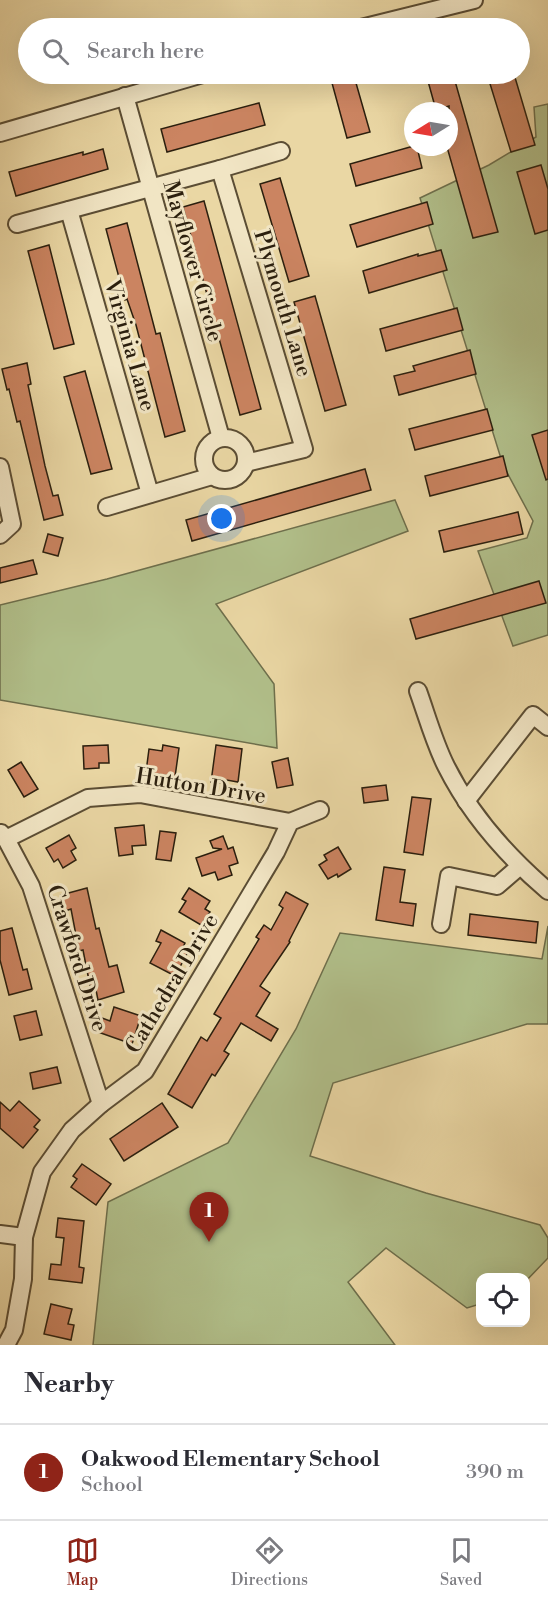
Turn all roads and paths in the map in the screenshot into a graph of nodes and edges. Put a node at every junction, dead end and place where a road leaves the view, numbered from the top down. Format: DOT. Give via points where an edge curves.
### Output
graph roads {
  1 [pos="474,0"];
  2 [pos="401,18"];
  3 [pos="168,84"];
  4 [pos="125,96"];
  5 [pos="0,133"];
  6 [pos="281,151"];
  7 [pos="220,170"];
  8 [pos="150,187"];
  9 [pos="69,210"];
  10 [pos="17,224"];
  11 [pos="221,438"];
  12 [pos="246,463"];
  13 [pos="0,467"];
  14 [pos="212,477"];
  15 [pos="150,494"];
  16 [pos="107,507"];
  17 [pos="0,535"];
  18 [pos="418,691"];
  19 [pos="548,727"];
  20 [pos="466,801"];
  21 [pos="320,810"];
  22 [pos="290,822"];
  23 [pos="3,836"];
  24 [pos="519,867"];
  25 [pos="548,891"];
  26 [pos="441,924"];
  27 [pos="101,1104"];
  28 [pos="0,1234"];
  29 [pos="24,1237"];
  30 [pos="6,1345"];
  1 -- 2 [label="street"];
  3 -- 4 [label="street"];
  4 -- 5 [label="street"];
  4 -- 8 [label="street, Mayflower Circle"];
  6 -- 7 [label="street"];
  7 -- 8 [label="street"];
  7 -- 12 [label="street, Plymouth Lane" via="304,449"];
  8 -- 9 [label="street"];
  8 -- 11 [label="street, Mayflower Circle"];
  9 -- 10 [label="street"];
  9 -- 15 [label="street, Virginia Lane"];
  11 -- 12 [label="street" via="237,441 243,447"];
  11 -- 14 [label="street" via="213,441 204,455 204,464"];
  12 -- 14 [label="street" via="243,471 230,480"];
  13 -- 17 [label="street" via="12,524"];
  14 -- 15 [label="street"];
  15 -- 16 [label="street"];
  18 -- 20 [label="street" via="445,764"];
  19 -- 20 [label="street" via="533,715"];
  20 -- 24 [label="street"];
  21 -- 22 [label="street"];
  22 -- 23 [label="street, Hutton Drive" via="140,794 88,798"];
  22 -- 27 [label="street, Cathedral Drive" via="146,1071"];
  23 -- 27 [label="street, Crawford Drive" via="31,886"];
  24 -- 25 [label="street"];
  24 -- 26 [label="street" via="497,886 449,876"];
  27 -- 29 [label="street, Cathedral Drive" via="72,1130 42,1172"];
  28 -- 29 [label="street"];
  29 -- 30 [label="street, Cathedral Drive" via="23,1279 14,1330"];
}
